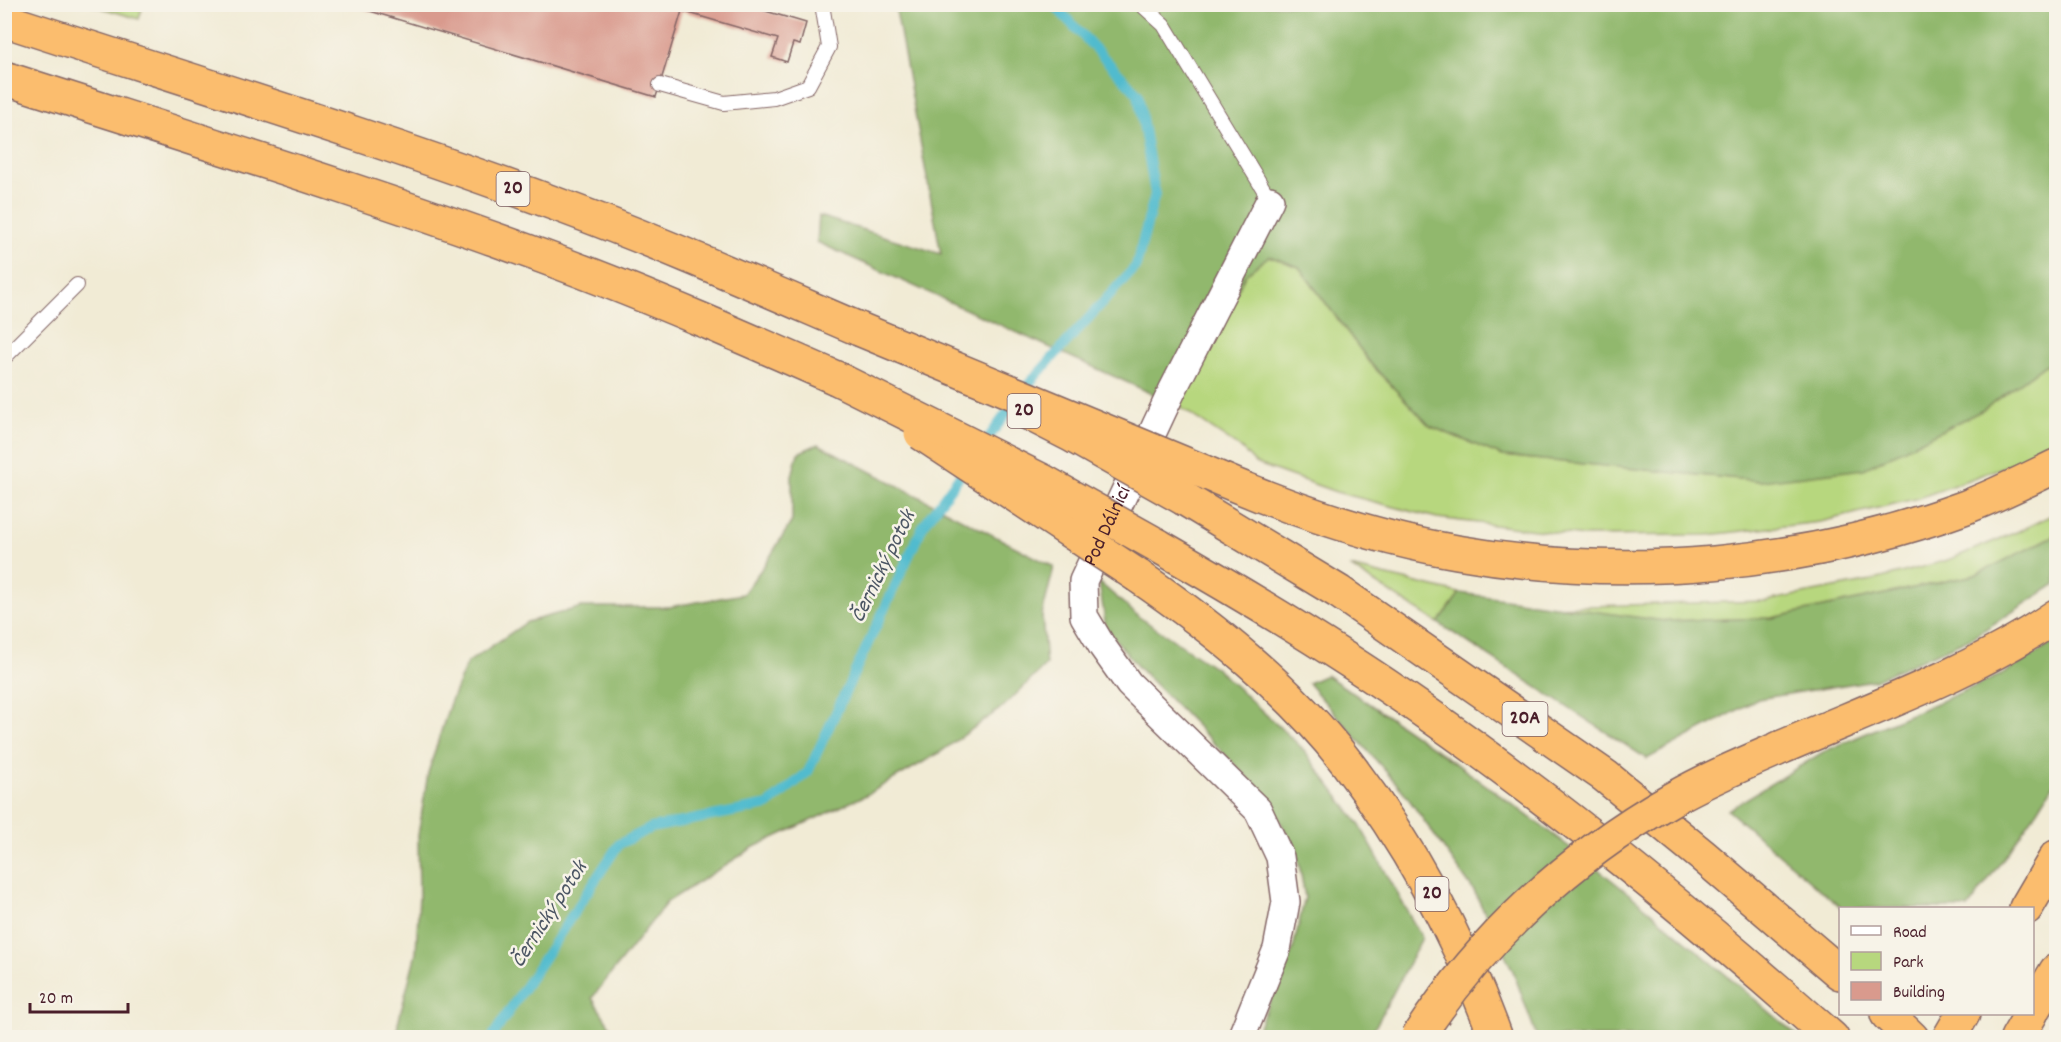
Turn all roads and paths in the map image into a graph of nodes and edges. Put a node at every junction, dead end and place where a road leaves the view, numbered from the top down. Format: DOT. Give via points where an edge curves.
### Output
graph roads {
  1 [pos="822,4"];
  2 [pos="1142,4"];
  3 [pos="4,20"];
  4 [pos="4,78"];
  5 [pos="660,85"];
  6 [pos="1270,200"];
  7 [pos="77,285"];
  8 [pos="859,329"];
  9 [pos="4,358"];
  10 [pos="836,378"];
  11 [pos="2056,466"];
  12 [pos="1185,499"];
  13 [pos="2056,616"];
  14 [pos="2056,857"];
  15 [pos="2027,907"];
  16 [pos="2056,971"];
  17 [pos="1839,972"];
  18 [pos="2034,1007"];
  19 [pos="1888,1015"];
  20 [pos="1962,1015"];
  21 [pos="1241,1038"];
  22 [pos="1417,1038"];
  23 [pos="1496,1038"];
  24 [pos="1832,1038"];
  25 [pos="1912,1038"];
  26 [pos="1949,1038"];
  1 -- 5 [label="lane" via="829,46 808,86 774,98 724,103"];
  2 -- 6 [label="lane, Pod Dálnicí" via="1164,25"];
  3 -- 8 [label="highway, 20" via="382,143 563,207 695,258"];
  4 -- 10 [label="highway, 20" via="374,197 559,263 682,310"];
  6 -- 21 [label="street, Pod Dálnicí" via="1172,391 1083,581 1084,616 1122,675 1258,810 1280,857 1286,902 1277,949"];
  7 -- 9 [label="lane"];
  8 -- 11 [label="highway, bridge" via="1268,500 1350,527 1456,552 1521,561 1653,567 1782,555 1906,527 2016,486"];
  8 -- 12 [label="highway, 20, bridge" via="1073,436"];
  10 -- 23 [label="highway, 20, bridge" via="1184,608 1253,665 1309,720 1383,813 1427,885 1473,978"];
  10 -- 24 [label="highway, bridge" via="1041,480 1319,641 1523,783 1668,897"];
  12 -- 17 [label="highway, 20A" via="1339,592 1605,776"];
  13 -- 22 [label="highway, bridge" via="1962,669 1726,771 1637,820 1567,870 1528,904 1457,981"];
  14 -- 15 [label="highway"];
  16 -- 18 [label="highway"];
  19 -- 25 [label="highway"];
  20 -- 26 [label="highway"];
}
